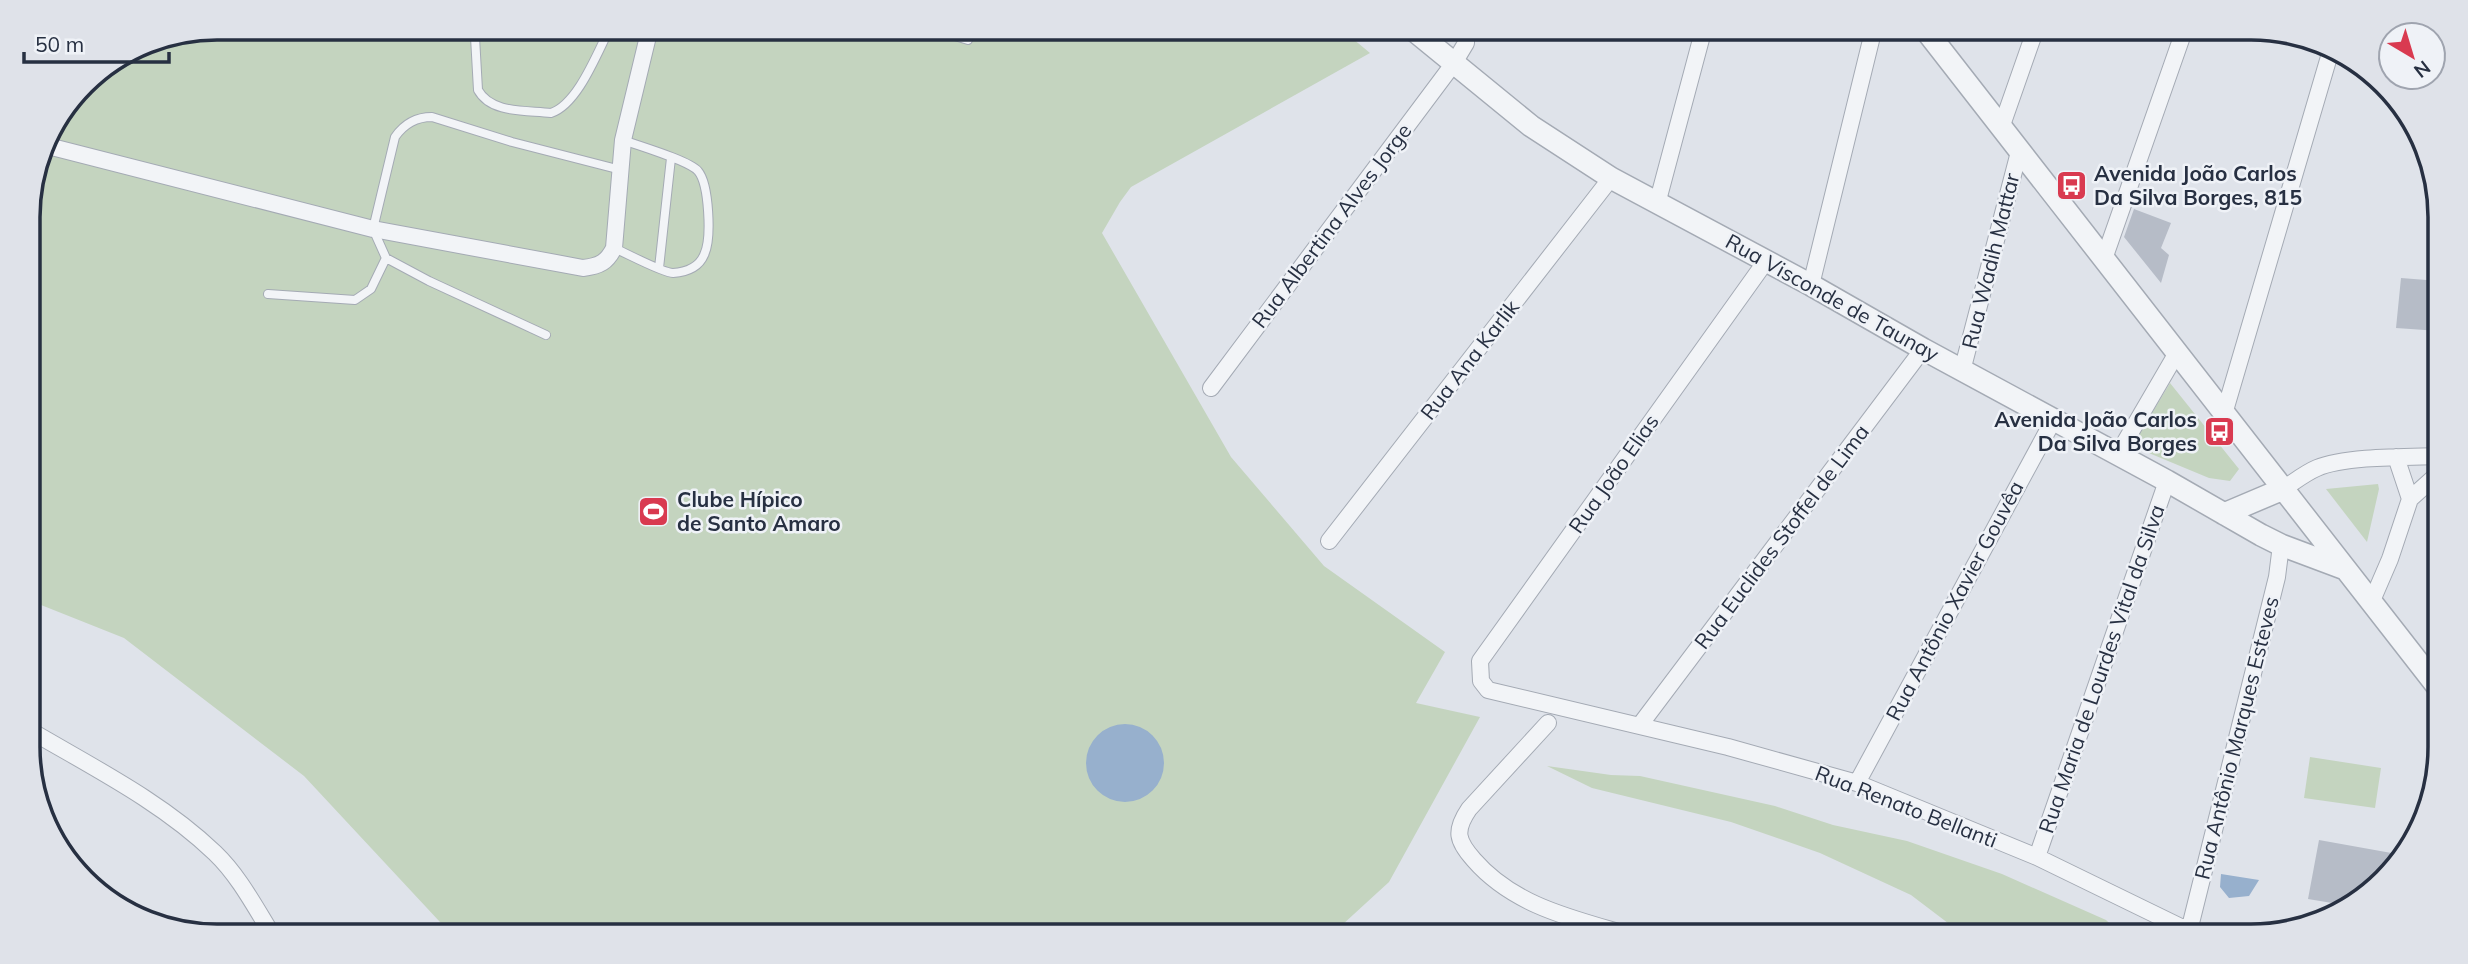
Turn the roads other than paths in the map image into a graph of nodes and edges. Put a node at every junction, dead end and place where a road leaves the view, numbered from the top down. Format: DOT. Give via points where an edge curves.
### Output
graph roads {
  1 [pos="1426,40"];
  2 [pos="1466,40"];
  3 [pos="1701,40"];
  4 [pos="1871,40"];
  5 [pos="1933,40"];
  6 [pos="2032,40"];
  7 [pos="2181,40"];
  8 [pos="475,41"];
  9 [pos="603,41"];
  10 [pos="647,41"];
  11 [pos="2328,58"];
  12 [pos="1454,63"];
  13 [pos="2001,128"];
  14 [pos="623,140"];
  15 [pos="55,148"];
  16 [pos="2019,152"];
  17 [pos="671,158"];
  18 [pos="621,170"];
  19 [pos="1611,178"];
  20 [pos="1657,204"];
  21 [pos="373,229"];
  22 [pos="614,248"];
  23 [pos="386,258"];
  24 [pos="2104,259"];
  25 [pos="1766,261"];
  26 [pos="659,268"];
  27 [pos="1811,285"];
  28 [pos="268,294"];
  29 [pos="546,335"];
  30 [pos="1923,349"];
  31 [pos="2178,351"];
  32 [pos="1962,370"];
  33 [pos="1211,388"];
  34 [pos="2224,414"];
  35 [pos="2054,419"];
  36 [pos="2118,454"];
  37 [pos="2428,456"];
  38 [pos="2396,457"];
  39 [pos="2167,481"];
  40 [pos="2428,483"];
  41 [pos="2283,489"];
  42 [pos="2410,499"];
  43 [pos="2224,514"];
  44 [pos="1329,541"];
  45 [pos="2281,545"];
  46 [pos="2345,569"];
  47 [pos="2371,603"];
  48 [pos="2428,675"];
  49 [pos="1488,690"];
  50 [pos="1548,723"];
  51 [pos="1640,725"];
  52 [pos="40,736"];
  53 [pos="1857,783"];
  54 [pos="2037,857"];
  55 [pos="1591,923"];
  56 [pos="2169,923"];
  57 [pos="2191,923"];
  58 [pos="265,924"];
  1 -- 12 [label="street, Rua Visconde de Taunay"];
  2 -- 12 [label="street"];
  3 -- 20 [label="street"];
  4 -- 27 [label="street"];
  5 -- 13 [label="street"];
  6 -- 13 [label="street"];
  7 -- 24 [label="street"];
  8 -- 9 [label="lane" via="482,97 492,106 551,113 571,99"];
  10 -- 14 [label="street"];
  11 -- 34 [label="street"];
  12 -- 19 [label="street, Rua Visconde de Taunay" via="1531,126"];
  12 -- 33 [label="street, Rua Albertina Alves Jorge"];
  13 -- 16 [label="street"];
  14 -- 17 [label="lane"];
  14 -- 18 [label="street"];
  15 -- 21 [label="street"];
  16 -- 24 [label="street"];
  16 -- 32 [label="street, Rua Wadih Mattar"];
  17 -- 26 [label="lane"];
  17 -- 26 [label="lane" via="698,172 709,230 704,255 692,269 671,273"];
  18 -- 21 [label="lane" via="422,117 395,137"];
  18 -- 22 [label="street"];
  19 -- 20 [label="street, Rua Visconde de Taunay"];
  19 -- 44 [label="street, Rua Ana Karlik"];
  20 -- 25 [label="street, Rua Visconde de Taunay"];
  21 -- 22 [label="street" via="583,268 597,267"];
  21 -- 23 [label="lane"];
  22 -- 26 [label="lane"];
  23 -- 28 [label="lane" via="371,289 355,300"];
  23 -- 29 [label="lane"];
  24 -- 31 [label="street"];
  25 -- 27 [label="street, Rua Visconde de Taunay"];
  25 -- 49 [label="street, Rua João Elias" via="1480,661"];
  27 -- 30 [label="street, Rua Visconde de Taunay"];
  30 -- 32 [label="street, Rua Visconde de Taunay"];
  30 -- 51 [label="street, Rua Euclides Stoffel de Lima"];
  31 -- 34 [label="street"];
  31 -- 36 [label="street"];
  32 -- 35 [label="street, Rua Visconde de Taunay"];
  34 -- 41 [label="street"];
  35 -- 36 [label="street, Rua Visconde de Taunay"];
  35 -- 53 [label="street, Rua Antônio Xavier Gouvêa"];
  36 -- 39 [label="street, Rua Visconde de Taunay"];
  37 -- 38 [label="street"];
  38 -- 41 [label="street" via="2333,463"];
  38 -- 42 [label="street"];
  39 -- 43 [label="street, Rua Visconde de Taunay"];
  39 -- 54 [label="street, Rua Maria de Lourdes Vital da Silva"];
  40 -- 42 [label="street"];
  41 -- 43 [label="street"];
  41 -- 46 [label="street"];
  42 -- 47 [label="street"];
  43 -- 45 [label="street, Rua Visconde de Taunay"];
  45 -- 46 [label="street, Rua Visconde de Taunay"];
  45 -- 57 [label="street, Rua Antônio Marques Esteves"];
  46 -- 47 [label="street"];
  47 -- 48 [label="street"];
  49 -- 51 [label="street, Rua Renato Bellanti"];
  50 -- 55 [label="street" via="1469,809 1458,831 1461,843 1505,888 1542,908"];
  51 -- 53 [label="street, Rua Renato Bellanti"];
  52 -- 58 [label="street" via="154,804 188,830 234,875"];
  53 -- 54 [label="street, Rua Renato Bellanti"];
  54 -- 56 [label="street, Rua Renato Bellanti"];
}
